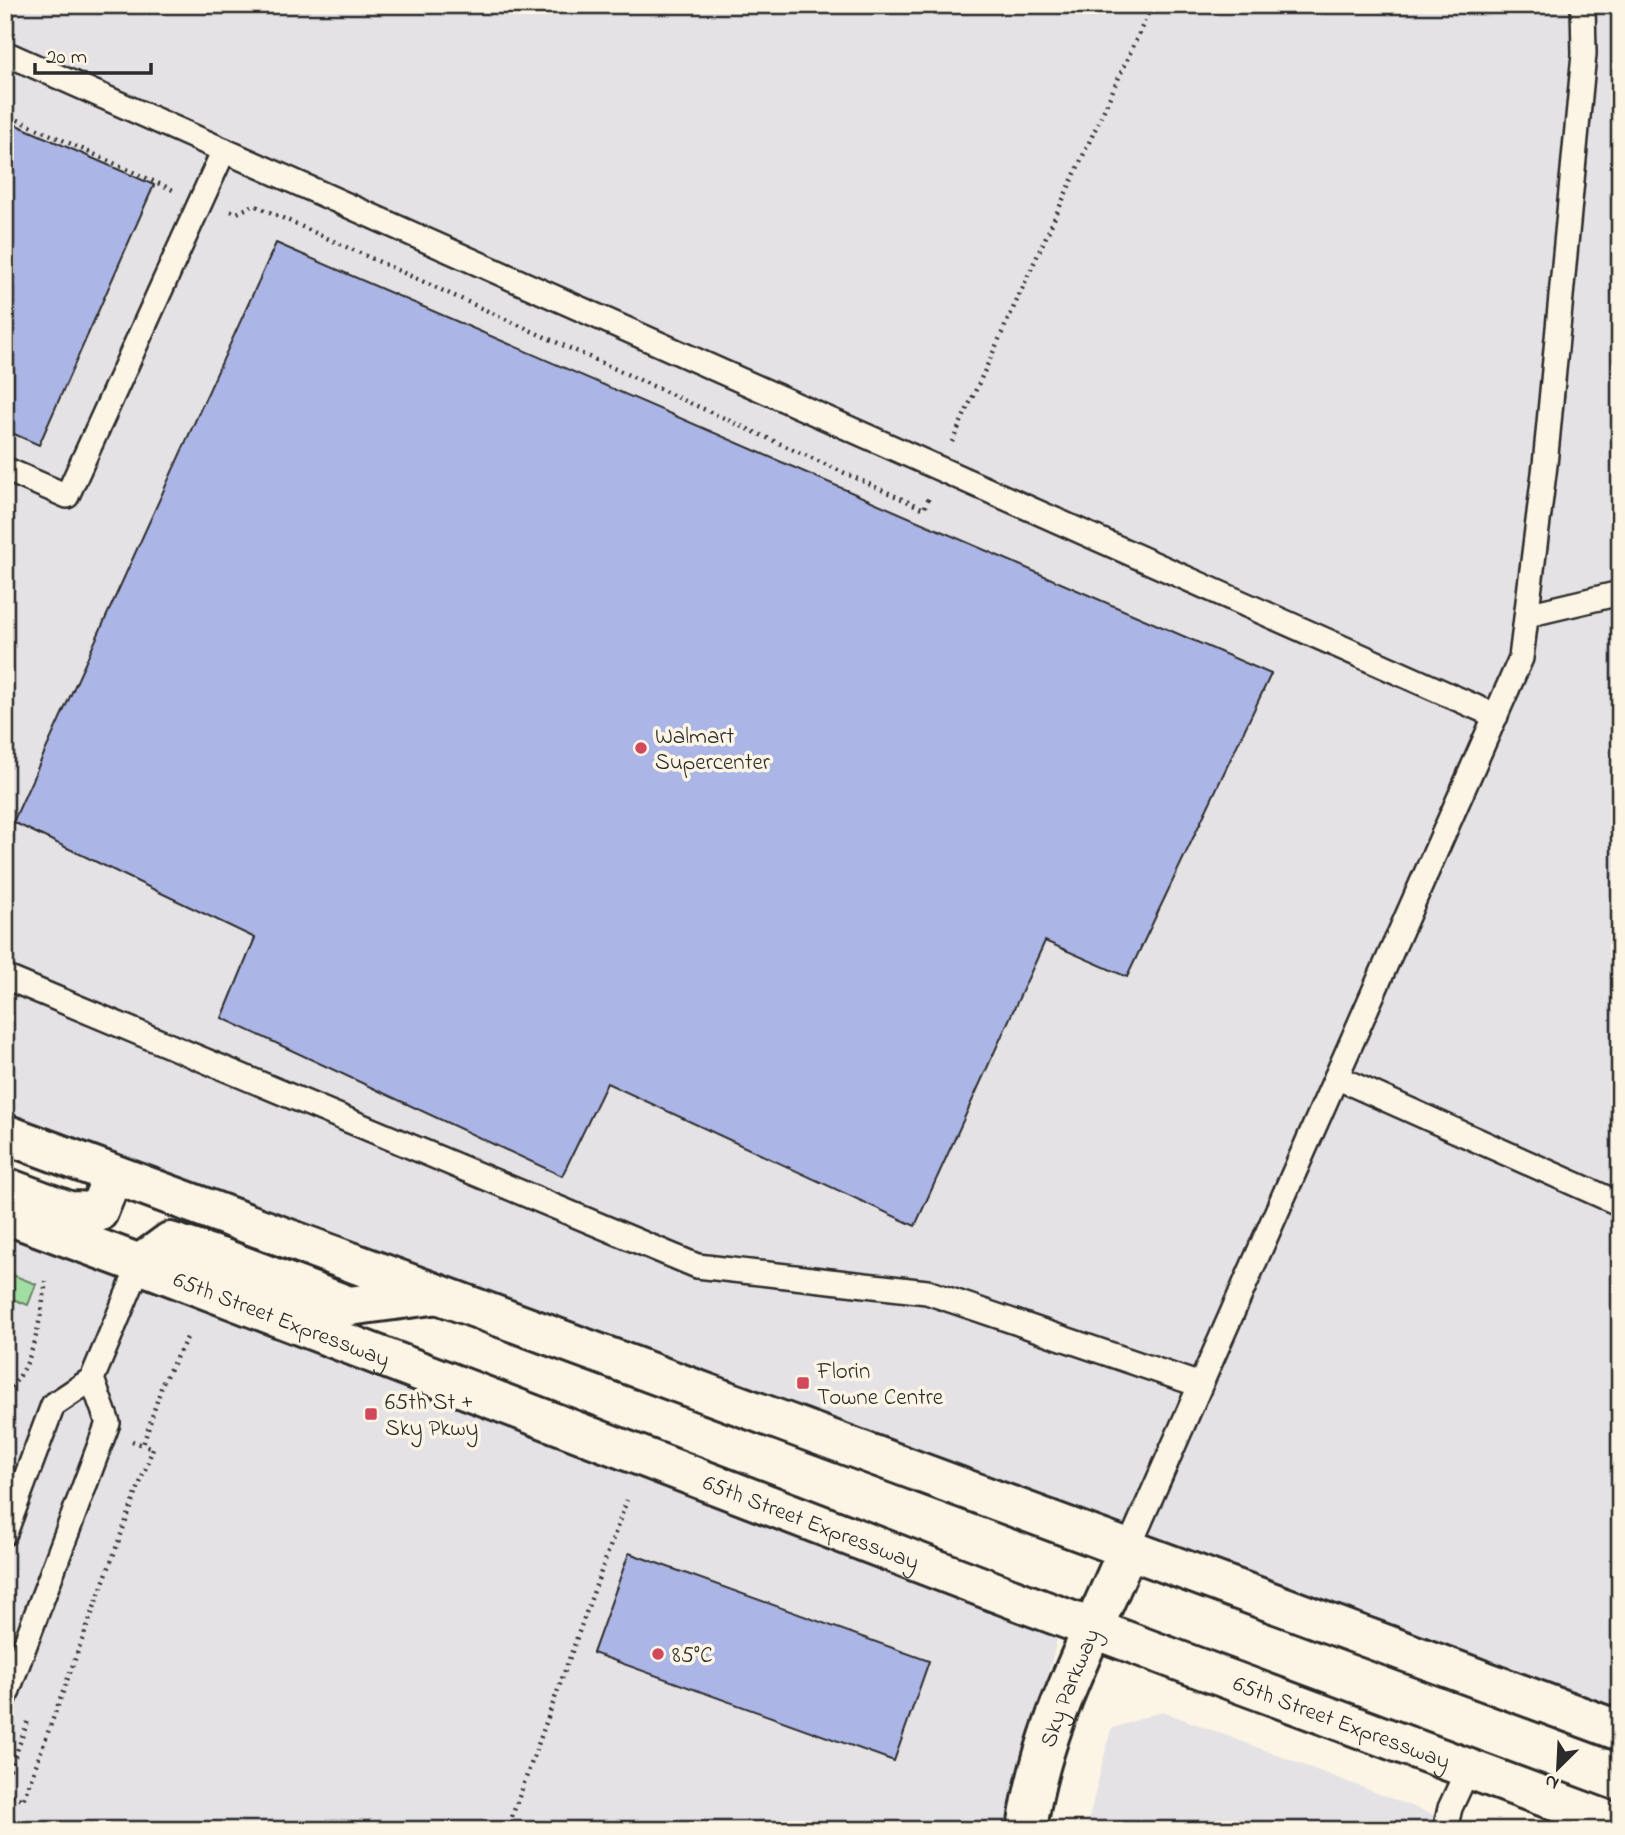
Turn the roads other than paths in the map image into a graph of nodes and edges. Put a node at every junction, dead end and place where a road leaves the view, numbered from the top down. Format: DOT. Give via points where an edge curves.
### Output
graph roads {
  1 [pos="1583,5"];
  2 [pos="5,53"];
  3 [pos="224,150"];
  4 [pos="5,469"];
  5 [pos="1620,593"];
  6 [pos="1527,615"];
  7 [pos="1496,716"];
  8 [pos="5,978"];
  9 [pos="1336,1077"];
  10 [pos="5,1134"];
  11 [pos="113,1175"];
  12 [pos="5,1187"];
  13 [pos="1620,1204"];
  14 [pos="5,1214"];
  15 [pos="140,1264"];
  16 [pos="438,1294"];
  17 [pos="92,1379"];
  18 [pos="1200,1385"];
  19 [pos="5,1533"];
  20 [pos="1128,1549"];
  21 [pos="1094,1629"];
  22 [pos="5,1698"];
  23 [pos="1620,1731"];
  24 [pos="1468,1769"];
  25 [pos="1620,1825"];
  26 [pos="1027,1830"];
  27 [pos="1445,1830"];
  1 -- 6 [label="lane" via="1583,68"];
  2 -- 3 [label="lane"];
  3 -- 4 [label="lane" via="67,496"];
  3 -- 7 [label="lane"];
  5 -- 6 [label="lane"];
  6 -- 7 [label="lane" via="1521,657"];
  7 -- 9 [label="lane"];
  8 -- 18 [label="lane" via="697,1266 928,1292"];
  9 -- 13 [label="lane"];
  9 -- 18 [label="lane"];
  10 -- 11 [label="main road"];
  11 -- 12 [label="main road" via="98,1212 69,1211"];
  11 -- 16 [label="main road"];
  14 -- 15 [label="main road, 65th Street Expressway"];
  15 -- 16 [label="main road" via="170,1242 349,1306"];
  15 -- 17 [label="lane"];
  15 -- 21 [label="main road, 65th Street Expressway"];
  16 -- 20 [label="main road"];
  17 -- 19 [label="lane" via="53,1405"];
  17 -- 22 [label="lane" via="108,1423"];
  18 -- 20 [label="lane"];
  20 -- 21 [label="main road, Sky Parkway"];
  20 -- 23 [label="main road"];
  21 -- 24 [label="main road, 65th Street Expressway"];
  21 -- 26 [label="main road, Sky Parkway" via="1054,1719"];
  24 -- 25 [label="main road, 65th Street Expressway"];
  24 -- 27 [label="lane"];
}
